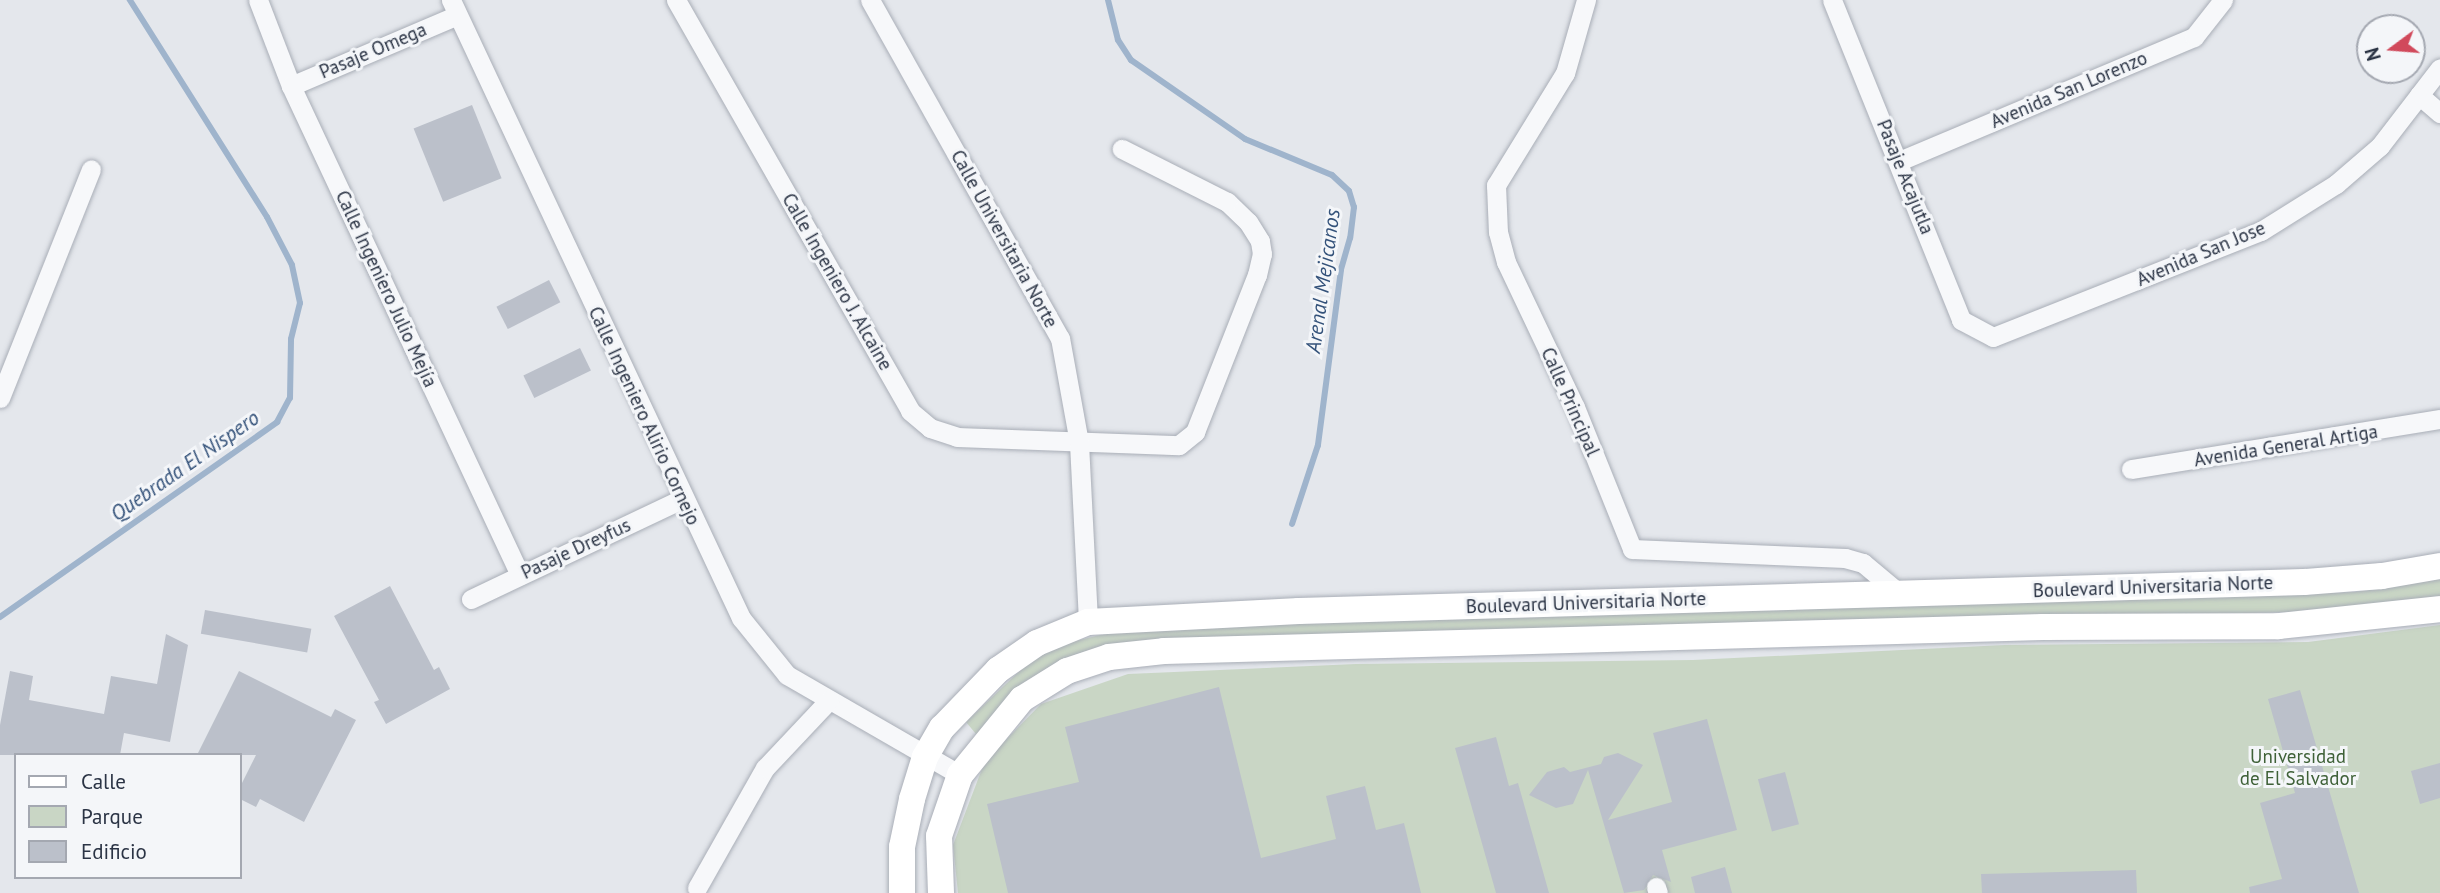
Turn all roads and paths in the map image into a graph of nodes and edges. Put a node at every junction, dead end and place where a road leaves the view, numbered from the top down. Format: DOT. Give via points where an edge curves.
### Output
graph roads {
  1 [pos="258,0"];
  2 [pos="676,0"];
  3 [pos="870,0"];
  4 [pos="1586,0"];
  5 [pos="1832,0"];
  6 [pos="2223,0"];
  7 [pos="453,8"];
  8 [pos="2440,68"];
  9 [pos="291,86"];
  10 [pos="2419,95"];
  11 [pos="2440,113"];
  12 [pos="1122,149"];
  13 [pos="1899,160"];
  14 [pos="91,169"];
  15 [pos="1993,337"];
  16 [pos="0,398"];
  17 [pos="2440,419"];
  18 [pos="1079,443"];
  19 [pos="2131,469"];
  20 [pos="682,499"];
  21 [pos="2440,566"];
  22 [pos="520,575"];
  23 [pos="1900,594"];
  24 [pos="471,599"];
  25 [pos="2440,608"];
  26 [pos="1088,622"];
  27 [pos="829,700"];
  28 [pos="925,757"];
  29 [pos="960,775"];
  30 [pos="697,888"];
  31 [pos="902,893"];
  32 [pos="941,893"];
  1 -- 9 [label="street, Calle Ingeniero Julio Mejía"];
  2 -- 18 [label="street, Calle Ingeniero J. Alcaine" via="910,411 930,428 957,437"];
  3 -- 18 [label="street, Calle Universitaria Norte" via="1060,338"];
  4 -- 23 [label="street, Calle Principal" via="1565,73 1496,185 1498,232 1506,262 1575,407 1632,549 1845,558 1863,563"];
  5 -- 13 [label="street, Pasaje Acajutla"];
  6 -- 13 [label="street, Avenida San Lorenzo" via="2194,37"];
  7 -- 9 [label="street, Pasaje Omega"];
  7 -- 20 [label="street, Calle Ingeniero Alirio Cornejo"];
  8 -- 10 [label="street, Avenida San Jose"];
  9 -- 22 [label="street, Calle Ingeniero Julio Mejía"];
  10 -- 11 [label="street"];
  10 -- 15 [label="street, Avenida San Jose" via="2336,184 2261,231"];
  12 -- 18 [label="street, Calle Ingeniero J. Alcaine" via="1227,202 1248,222 1262,254 1195,432 1186,443"];
  13 -- 15 [label="street, Pasaje Acajutla" via="1961,320"];
  14 -- 16 [label="street"];
  17 -- 19 [label="street, Avenida General Artiga"];
  18 -- 26 [label="street, Calle Universitaria Norte"];
  20 -- 22 [label="street, Pasaje Dreyfus"];
  20 -- 27 [label="street, Calle Ingeniero Alirio Cornejo" via="741,618 761,648 787,675"];
  21 -- 23 [label="main road, Boulevard Universitaria Norte" via="2304,582"];
  22 -- 24 [label="street, Pasaje Dreyfus"];
  23 -- 26 [label="main road, Boulevard Universitaria Norte" via="1299,611"];
  25 -- 29 [label="main road, Boulevard Universitaria Norte" via="2279,626 2043,627 1139,653 1088,663 1044,683 1005,714"];
  26 -- 28 [label="main road, Boulevard Universitaria Norte" via="1037,643 998,670 963,702"];
  27 -- 28 [label="street, Calle Ingeniero Alirio Cornejo"];
  27 -- 30 [label="street" via="765,768"];
  28 -- 29 [label="street, Calle Ingeniero Alirio Cornejo"];
  28 -- 31 [label="main road, Boulevard Universitaria Norte" via="902,847"];
  29 -- 32 [label="main road, Boulevard Universitaria Norte" via="939,836"];
}
